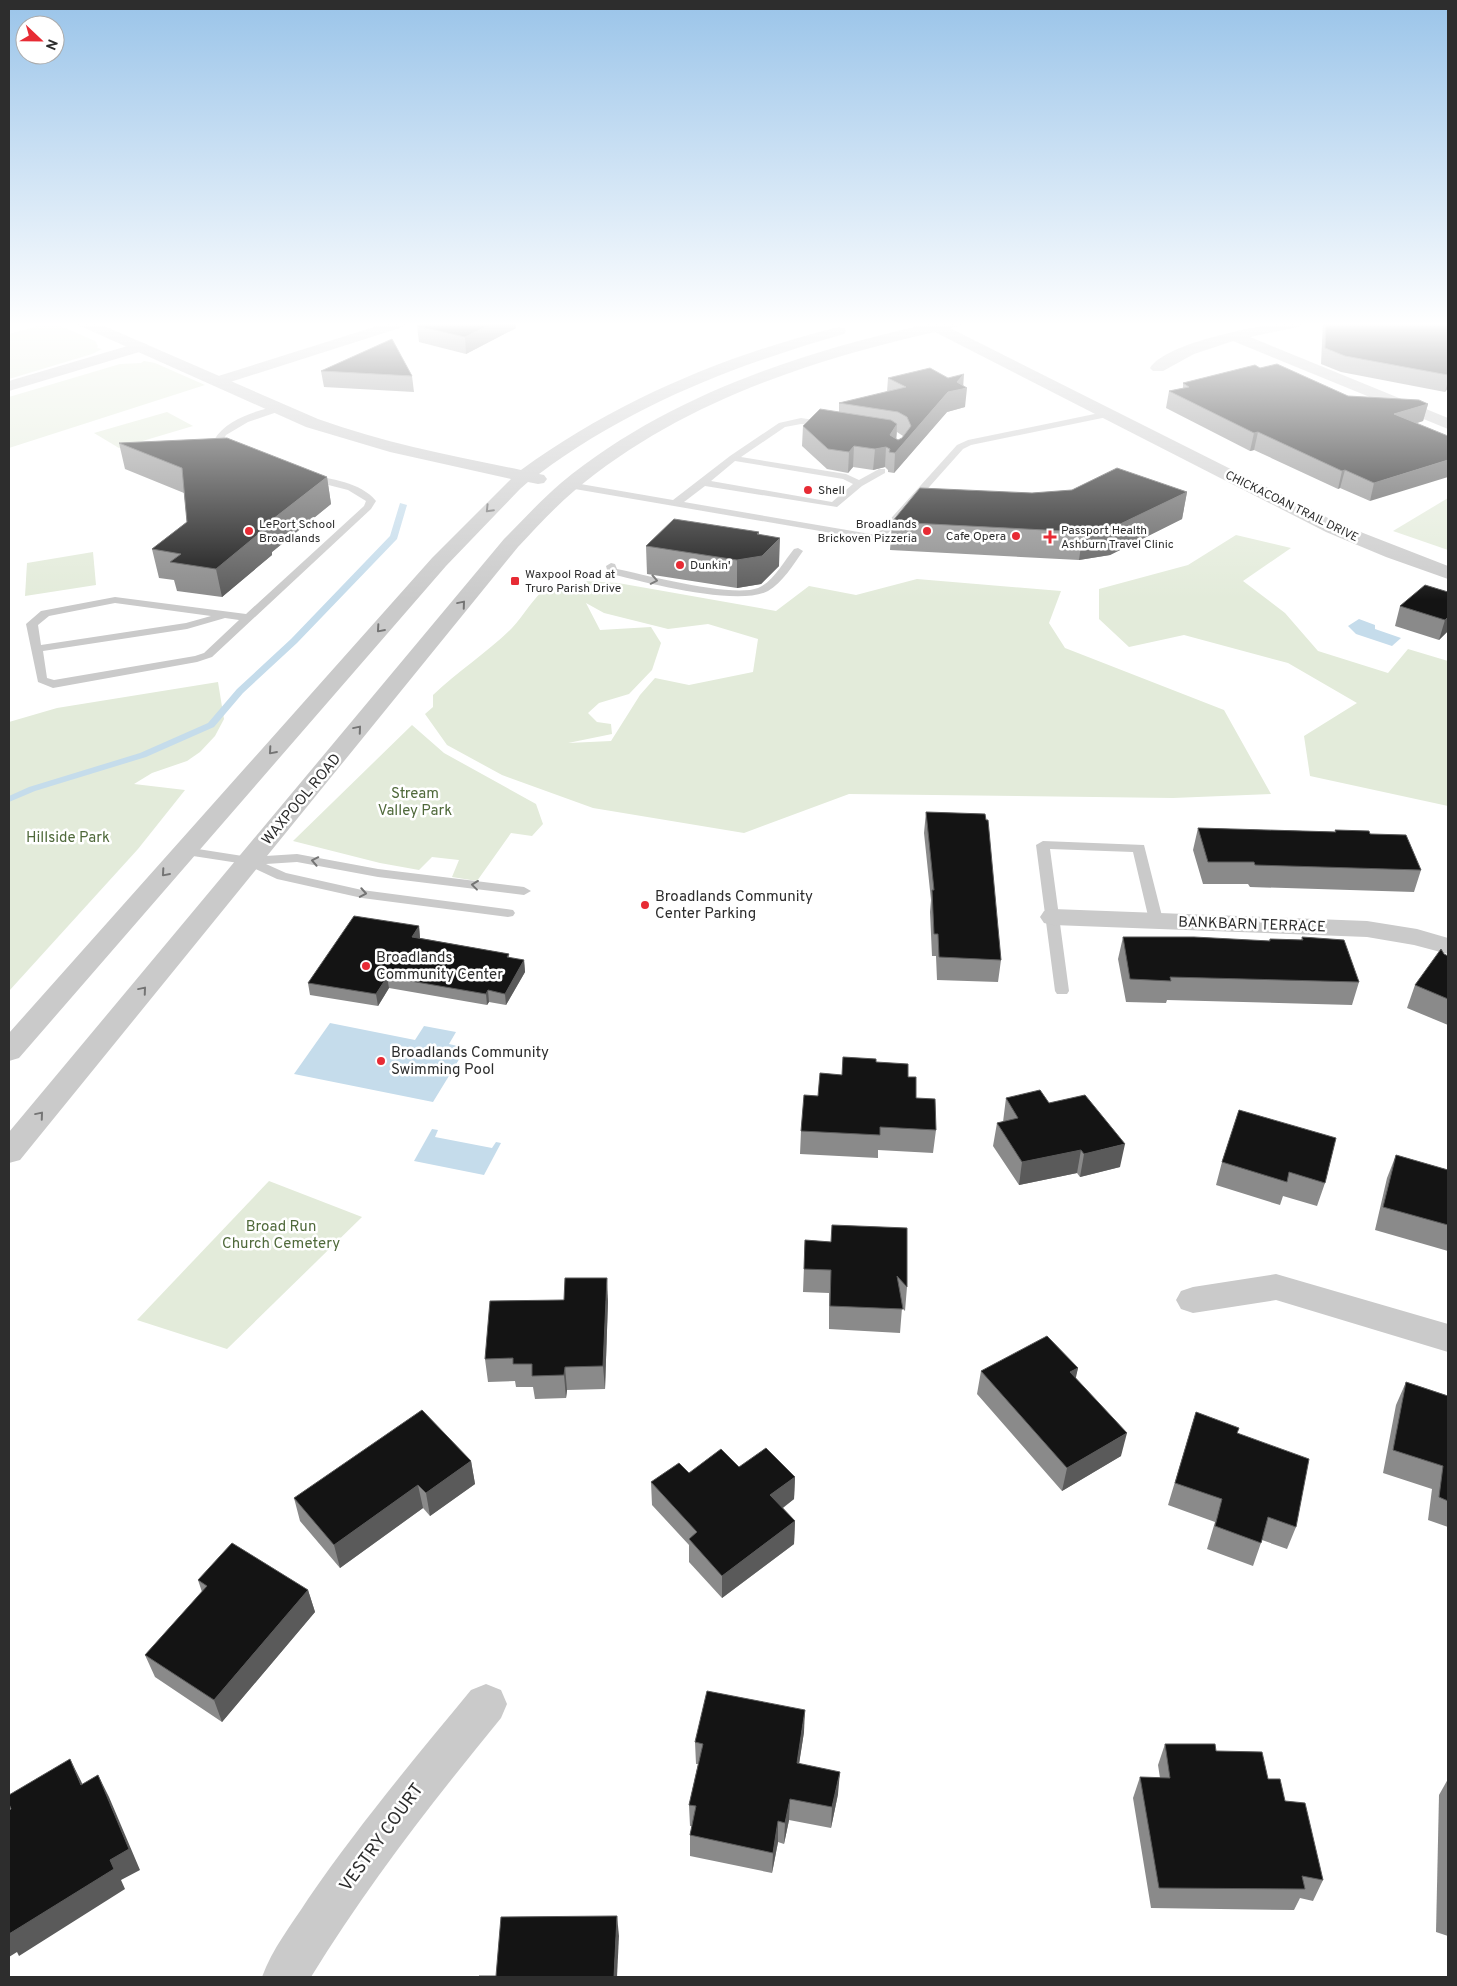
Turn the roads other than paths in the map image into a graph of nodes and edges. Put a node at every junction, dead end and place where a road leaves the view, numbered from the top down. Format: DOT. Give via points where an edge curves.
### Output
graph roads {
  1 [pos="262,415"];
  2 [pos="296,415"];
  3 [pos="624,415"];
  4 [pos="677,415"];
  5 [pos="1107,415"];
  6 [pos="1111,415"];
  7 [pos="1425,415"];
  8 [pos="1448,424"];
  9 [pos="837,427"];
  10 [pos="244,454"];
  11 [pos="733,458"];
  12 [pos="882,471"];
  13 [pos="294,473"];
  14 [pos="525,476"];
  15 [pos="703,483"];
  16 [pos="859,484"];
  17 [pos="569,485"];
  18 [pos="674,504"];
  19 [pos="834,506"];
  20 [pos="812,528"];
  21 [pos="798,551"];
  22 [pos="611,566"];
  23 [pos="1448,573"];
  24 [pos="226,615"];
  25 [pos="249,618"];
  26 [pos="36,649"];
  27 [pos="185,851"];
  28 [pos="249,861"];
  29 [pos="431,879"];
  30 [pos="524,891"];
  31 [pos="417,901"];
  32 [pos="508,912"];
  33 [pos="1053,917"];
  34 [pos="1156,920"];
  35 [pos="1448,946"];
  36 [pos="1062,991"];
  37 [pos="9,1051"];
  38 [pos="9,1152"];
  39 [pos="1193,1300"];
  40 [pos="1448,1338"];
  41 [pos="486,1704"];
  42 [pos="285,1977"];
  1 -- 10 [label="lane" via="231,426 221,434 219,440 228,448"];
  2 -- 14 [label="street" via="349,437 388,448"];
  3 -- 14 [label="street" via="594,430"];
  4 -- 17 [label="street, WAXPOOL ROAD" via="644,433"];
  5 -- 20 [label="lane" via="960,447 878,538"];
  6 -- 23 [label="street, CHICKACOAN TRAIL DRIVE" via="1333,528"];
  7 -- 8 [label="street"];
  9 -- 11 [label="lane" via="801,421 782,425"];
  11 -- 15 [label="lane"];
  11 -- 16 [label="lane" via="846,477"];
  12 -- 16 [label="lane"];
  13 -- 25 [label="lane" via="356,490 368,495 371,501"];
  14 -- 17 [label="street"];
  14 -- 27 [label="street, one-way" via="439,562"];
  15 -- 18 [label="lane"];
  15 -- 19 [label="lane"];
  16 -- 19 [label="lane"];
  17 -- 18 [label="lane"];
  28 -- 17 [label="street, WAXPOOL ROAD, one-way" via="511,543"];
  18 -- 20 [label="lane"];
  19 -- 20 [label="lane"];
  22 -- 21 [label="lane, one-way" via="612,571 728,594 752,594 769,585"];
  24 -- 25 [label="lane"];
  24 -- 26 [label="lane" via="187,626"];
  24 -- 26 [label="lane" via="115,600 45,613 32,624"];
  25 -- 26 [label="lane" via="208,655 197,660 53,684 42,680"];
  27 -- 28 [label="lane"];
  27 -- 37 [label="street, one-way"];
  29 -- 28 [label="lane, one-way" via="297,858"];
  28 -- 31 [label="lane, one-way" via="282,876 362,894"];
  38 -- 28 [label="street, WAXPOOL ROAD, one-way"];
  30 -- 29 [label="lane, one-way"];
  29 -- 31 [label="lane"];
  31 -- 32 [label="lane"];
  33 -- 34 [label="street, BANKBARN TERRACE"];
  33 -- 34 [label="lane" via="1043,845 1139,848"];
  33 -- 36 [label="lane"];
  34 -- 35 [label="street, BANKBARN TERRACE" via="1367,928"];
  39 -- 40 [label="street" via="1276,1287"];
  41 -- 42 [label="street, VESTRY COURT" via="410,1795"];
}
